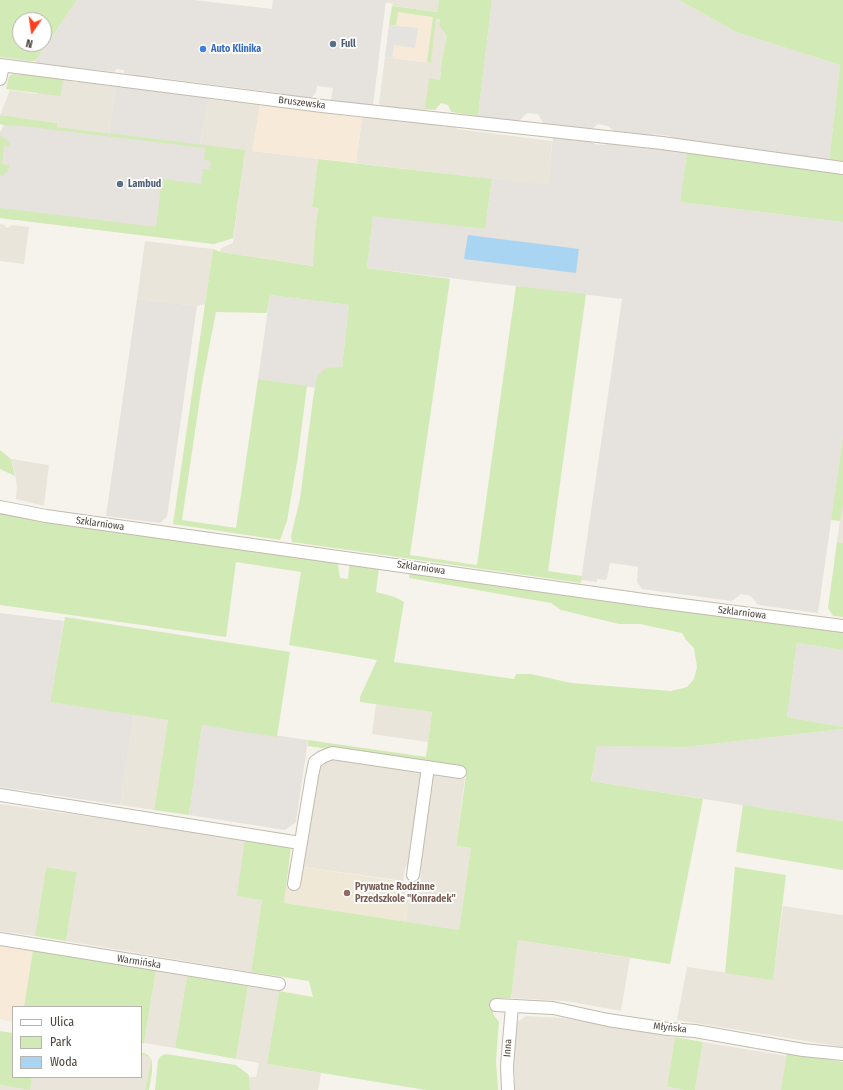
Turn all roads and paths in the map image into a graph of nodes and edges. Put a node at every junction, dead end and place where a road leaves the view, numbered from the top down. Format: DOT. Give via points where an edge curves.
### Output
graph roads {
  1 [pos="1,66"];
  2 [pos="0,79"];
  3 [pos="843,168"];
  4 [pos="0,506"];
  5 [pos="843,626"];
  6 [pos="428,767"];
  7 [pos="460,772"];
  8 [pos="0,795"];
  9 [pos="300,843"];
  10 [pos="413,875"];
  11 [pos="294,884"];
  12 [pos="0,940"];
  13 [pos="279,984"];
  14 [pos="496,1005"];
  15 [pos="512,1006"];
  16 [pos="843,1054"];
  17 [pos="508,1090"];
  1 -- 2 [label="street"];
  1 -- 3 [label="street, Bruszewska" via="329,107 662,143"];
  4 -- 5 [label="street, Szklarniowa" via="46,516"];
  6 -- 7 [label="street"];
  6 -- 9 [label="street" via="332,753 322,757 316,762 312,776"];
  6 -- 10 [label="street"];
  8 -- 9 [label="street"];
  9 -- 11 [label="street"];
  12 -- 13 [label="street, Warmińska"];
  14 -- 15 [label="street, Młyńska"];
  15 -- 16 [label="street, Młyńska" via="553,1008 668,1030 695,1031 803,1050"];
  15 -- 17 [label="street, Inna" via="507,1059"];
}
